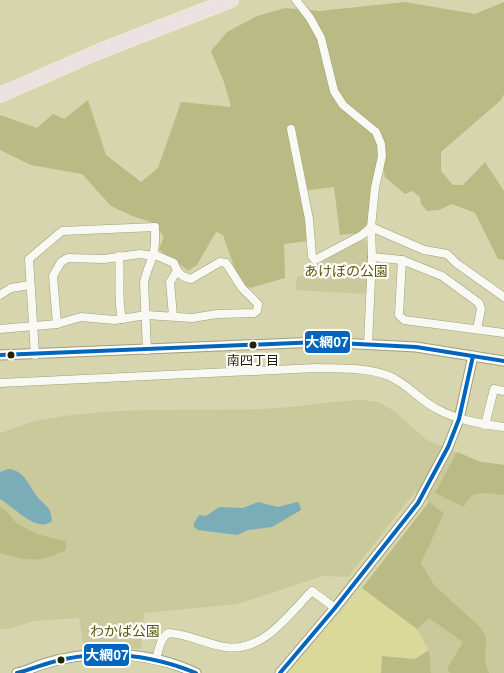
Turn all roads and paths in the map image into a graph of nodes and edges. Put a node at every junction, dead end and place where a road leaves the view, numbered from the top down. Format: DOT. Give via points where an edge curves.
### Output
graph roads {
  1 [pos="231,0"];
  2 [pos="296,0"];
  3 [pos="0,95"];
  4 [pos="291,129"];
  5 [pos="371,226"];
  6 [pos="153,255"];
  7 [pos="119,256"];
  8 [pos="372,257"];
  9 [pos="402,260"];
  10 [pos="177,271"];
  11 [pos="30,285"];
  12 [pos="0,295"];
  13 [pos="504,297"];
  14 [pos="146,315"];
  15 [pos="173,316"];
  16 [pos="122,318"];
  17 [pos="58,324"];
  18 [pos="32,326"];
  19 [pos="0,329"];
  20 [pos="477,329"];
  21 [pos="504,333"];
  22 [pos="368,344"];
  23 [pos="147,350"];
  24 [pos="0,355"];
  25 [pos="35,355"];
  26 [pos="473,356"];
  27 [pos="504,362"];
  28 [pos="0,383"];
  29 [pos="504,390"];
  30 [pos="459,418"];
  31 [pos="485,425"];
  32 [pos="504,428"];
  33 [pos="335,608"];
  34 [pos="156,659"];
  35 [pos="17,673"];
  36 [pos="196,673"];
  37 [pos="280,673"];
  1 -- 3 [label="highway" via="100,51"];
  2 -- 5 [label="street" via="321,38 334,90 343,105 376,132 381,144"];
  4 -- 5 [label="street" via="315,260 362,235"];
  5 -- 8 [label="street"];
  5 -- 13 [label="street" via="424,250 447,254"];
  6 -- 7 [label="street"];
  6 -- 10 [label="street" via="174,263"];
  6 -- 11 [label="street" via="155,227 62,231 28,259"];
  6 -- 14 [label="street" via="144,282"];
  7 -- 16 [label="street" via="118,303"];
  7 -- 17 [label="street" via="68,258 61,262 53,276"];
  8 -- 9 [label="street"];
  8 -- 22 [label="street"];
  9 -- 20 [label="street" via="442,276 479,303"];
  9 -- 20 [label="street" via="400,315 404,320"];
  10 -- 15 [label="street" via="170,282"];
  10 -- 15 [label="street" via="191,278 220,262 226,263 258,308 254,313 192,318"];
  11 -- 12 [label="street" via="11,288"];
  11 -- 18 [label="street"];
  14 -- 15 [label="street"];
  14 -- 16 [label="street"];
  14 -- 23 [label="street"];
  16 -- 17 [label="street" via="81,317"];
  17 -- 18 [label="street"];
  18 -- 19 [label="street"];
  18 -- 25 [label="street"];
  20 -- 21 [label="street"];
  22 -- 23 [label="street" via="291,342"];
  22 -- 26 [label="street"];
  23 -- 25 [label="street"];
  24 -- 25 [label="street"];
  26 -- 27 [label="street"];
  26 -- 30 [label="street"];
  28 -- 30 [label="street" via="316,368 376,372 411,389 437,410"];
  29 -- 31 [label="street" via="494,389"];
  30 -- 31 [label="street"];
  30 -- 33 [label="street" via="448,447 418,503"];
  31 -- 32 [label="street"];
  33 -- 34 [label="street" via="312,591 269,635 248,646 226,647 169,633 162,639"];
  33 -- 37 [label="street"];
  34 -- 35 [label="street" via="124,654 81,656"];
  34 -- 36 [label="street"];
}
